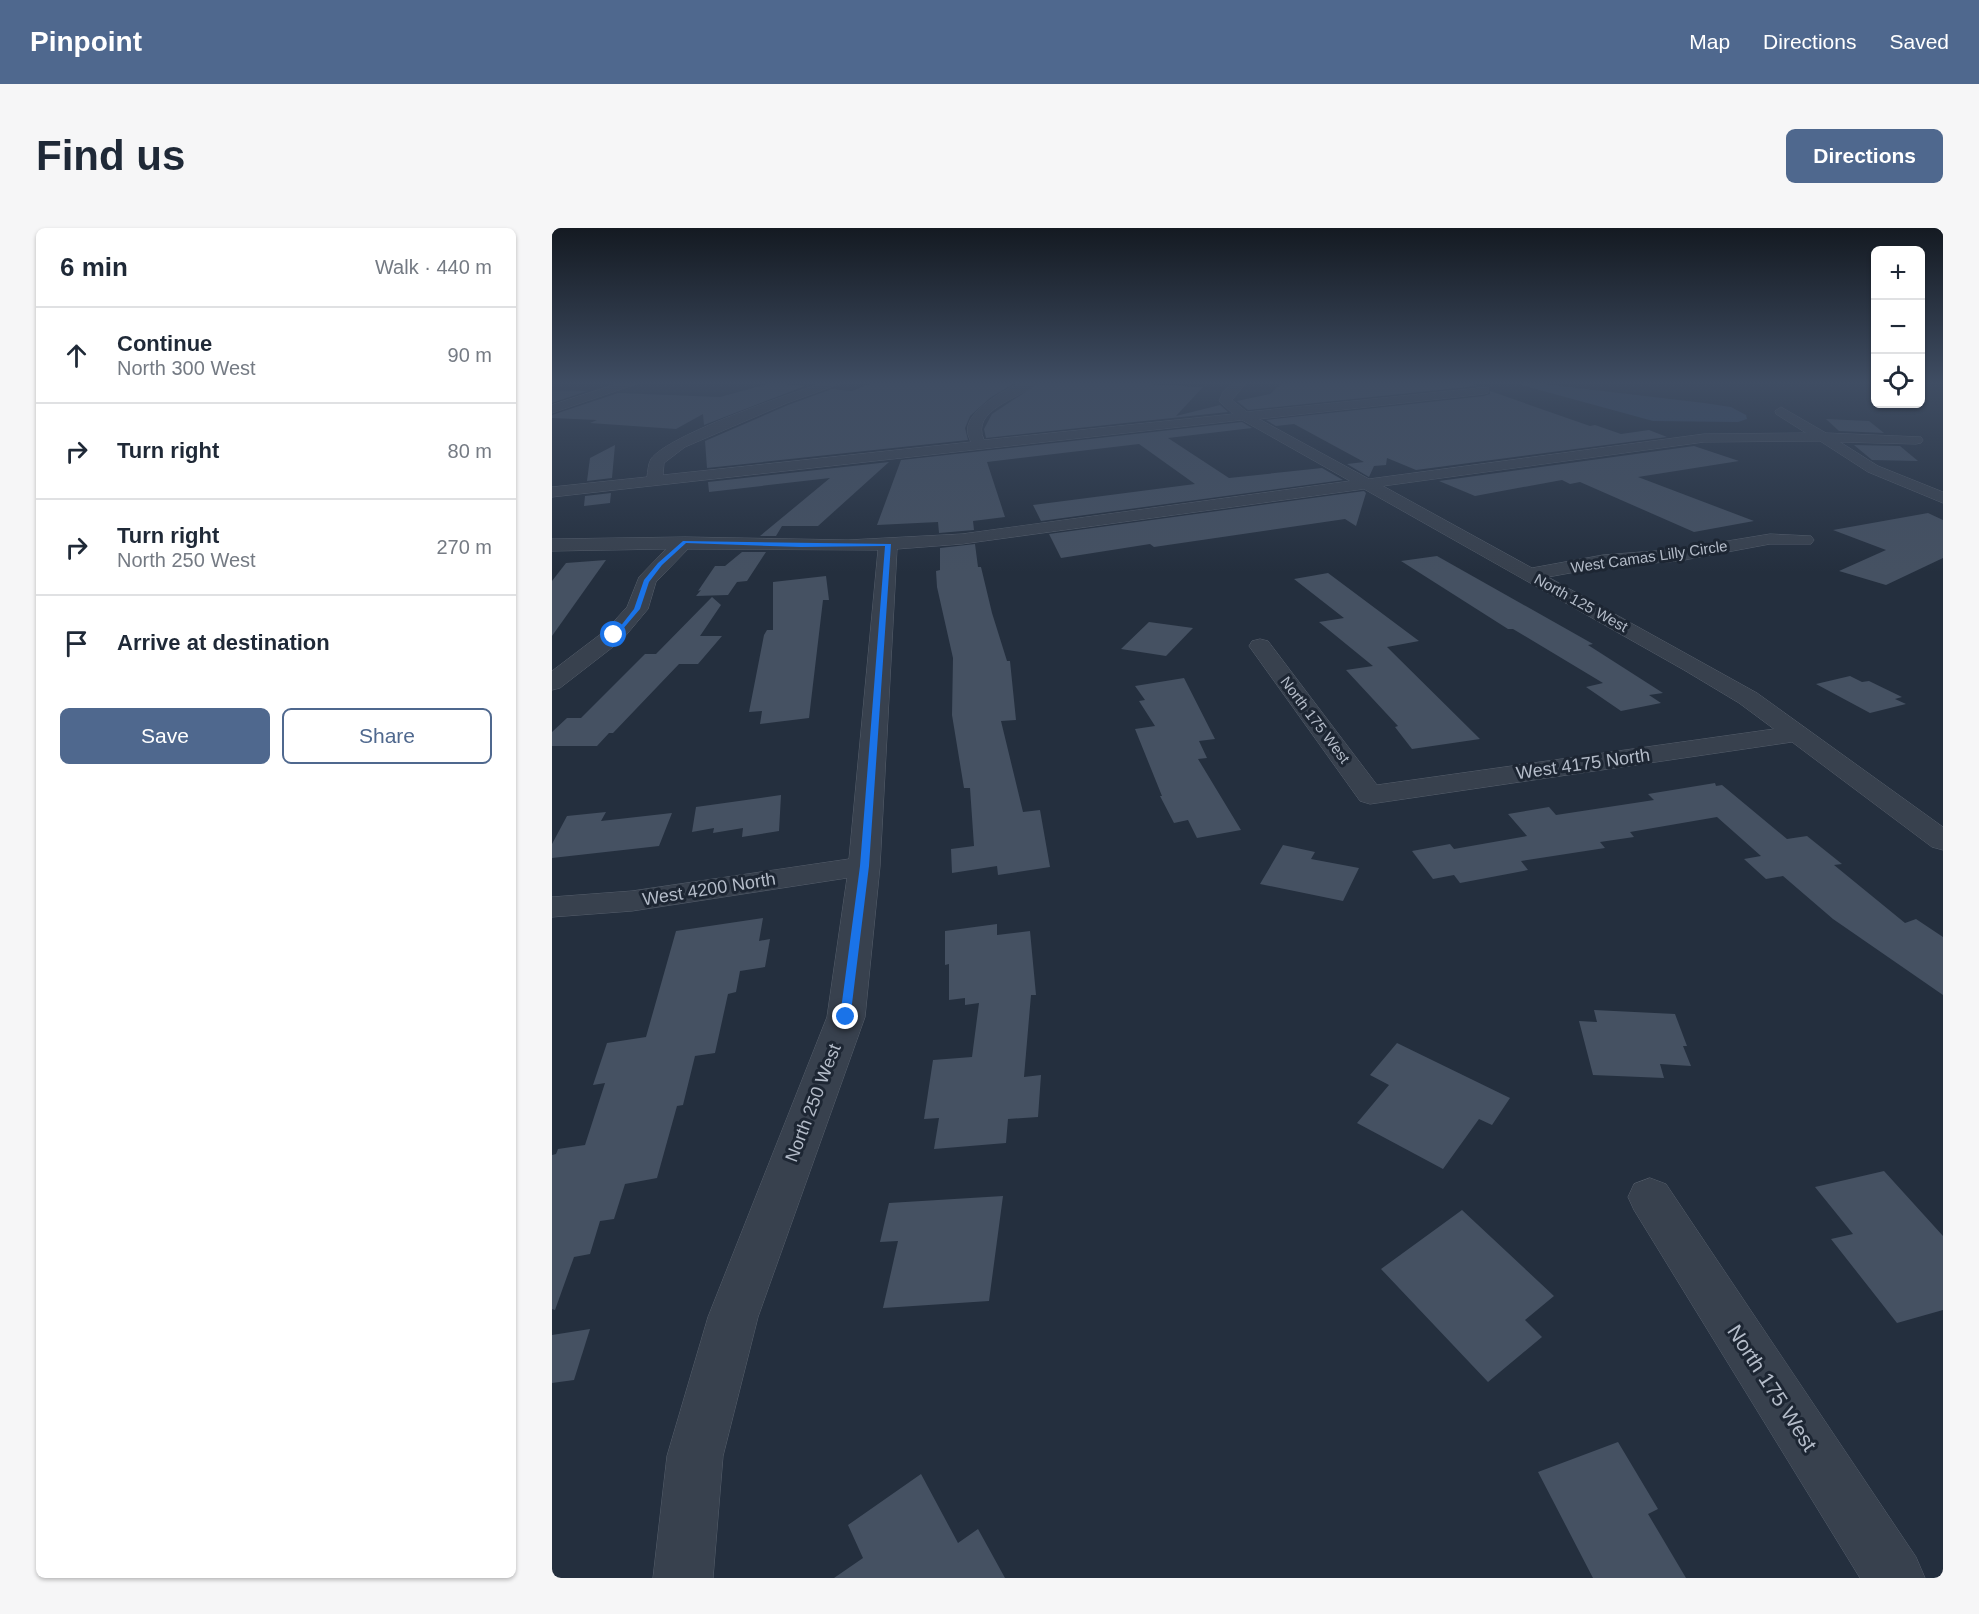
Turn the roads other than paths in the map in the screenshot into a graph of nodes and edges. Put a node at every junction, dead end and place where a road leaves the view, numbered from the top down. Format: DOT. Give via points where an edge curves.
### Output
graph roads {
  1 [pos="677,446"];
  2 [pos="961,446"];
  3 [pos="1299,446"];
  4 [pos="1646,446"];
  5 [pos="1838,446"];
  6 [pos="654,481"];
  7 [pos="1368,484"];
  8 [pos="552,492"];
  9 [pos="1943,498"];
  10 [pos="1805,540"];
  11 [pos="685,542"];
  12 [pos="552,544"];
  13 [pos="888,544"];
  14 [pos="1530,574"];
  15 [pos="1260,646"];
  16 [pos="552,683"];
  17 [pos="1796,734"];
  18 [pos="1370,795"];
  19 [pos="1943,841"];
  20 [pos="864,866"];
  21 [pos="552,907"];
  22 [pos="1650,1197"];
  23 [pos="683,1578"];
  24 [pos="1895,1578"];
  1 -- 6 [label="street" via="657,461"];
  2 -- 6 [label="street"];
  3 -- 7 [label="street, North 125 West"];
  4 -- 7 [label="street"];
  5 -- 9 [label="street" via="1873,469"];
  6 -- 8 [label="street"];
  7 -- 13 [label="street" via="1009,533"];
  7 -- 14 [label="street, North 125 West"];
  10 -- 14 [label="street, West Camas Lilly Circle" via="1770,539"];
  11 -- 12 [label="street"];
  11 -- 13 [label="street"];
  11 -- 16 [label="street" via="646,582 637,609 614,635"];
  13 -- 20 [label="street, North 250 West"];
  14 -- 17 [label="street, North 125 West" via="1702,670"];
  15 -- 18 [label="street, North 175 West"];
  17 -- 18 [label="street, West 4175 North"];
  17 -- 19 [label="street, North 125 West"];
  20 -- 21 [label="street, West 4200 North" via="632,901"];
  20 -- 23 [label="street, North 250 West" via="846,1017 733,1317 694,1456"];
  22 -- 24 [label="street, North 175 West"];
}
